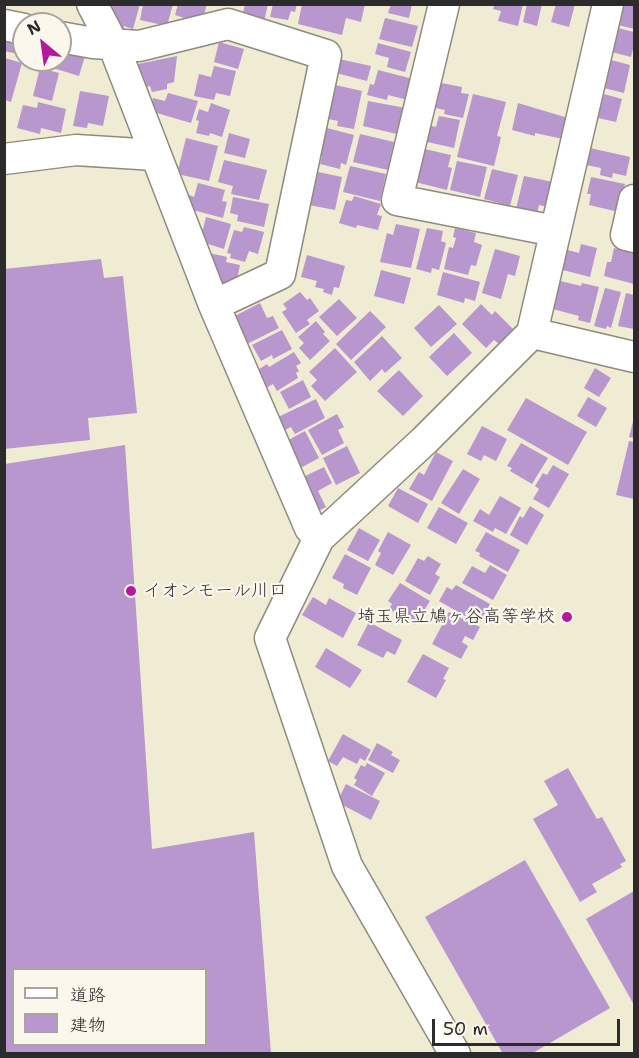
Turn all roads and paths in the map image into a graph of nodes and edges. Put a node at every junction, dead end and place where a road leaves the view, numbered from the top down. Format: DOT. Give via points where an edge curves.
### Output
graph roads {
  1 [pos="92,4"];
  2 [pos="444,4"];
  3 [pos="608,4"];
  4 [pos="231,14"];
  5 [pos="72,39"];
  6 [pos="113,44"];
  7 [pos="155,155"];
  8 [pos="4,159"];
  9 [pos="634,200"];
  10 [pos="555,231"];
  11 [pos="634,237"];
  12 [pos="214,305"];
  13 [pos="532,333"];
  14 [pos="634,357"];
  15 [pos="319,538"];
  16 [pos="455,1053"];
  1 -- 6 [label="street"];
  2 -- 10 [label="street" via="397,200"];
  3 -- 10 [label="street"];
  4 -- 6 [label="street" via="138,46"];
  4 -- 12 [label="street" via="326,55 280,274"];
  5 -- 6 [label="street"];
  6 -- 7 [label="street"];
  7 -- 8 [label="street" via="76,150"];
  7 -- 12 [label="street"];
  9 -- 11 [label="street" via="626,235"];
  10 -- 13 [label="street"];
  12 -- 15 [label="street" via="310,528"];
  13 -- 14 [label="street"];
  13 -- 15 [label="street"];
  15 -- 16 [label="street" via="270,638 347,867"];
}
